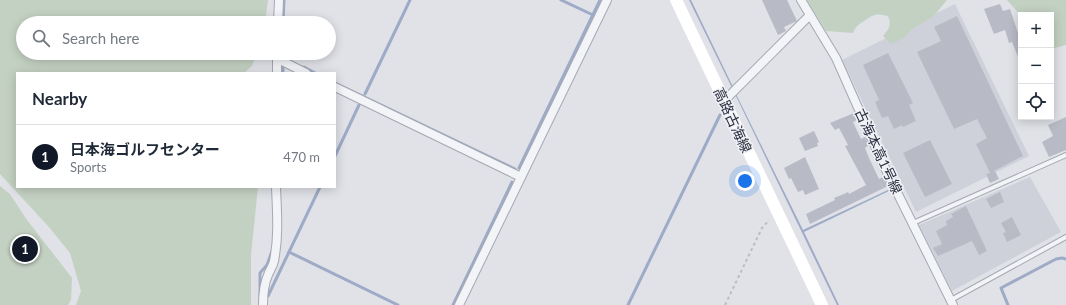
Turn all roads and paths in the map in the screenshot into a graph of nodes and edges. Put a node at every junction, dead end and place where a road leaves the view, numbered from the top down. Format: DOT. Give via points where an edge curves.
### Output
graph roads {
  1 [pos="279,0"];
  2 [pos="606,0"];
  3 [pos="676,0"];
  4 [pos="801,0"];
  5 [pos="810,15"];
  6 [pos="278,16"];
  7 [pos="278,60"];
  8 [pos="285,60"];
  9 [pos="277,72"];
  10 [pos="304,72"];
  11 [pos="336,87"];
  12 [pos="724,101"];
  13 [pos="1066,155"];
  14 [pos="521,177"];
  15 [pos="276,188"];
  16 [pos="776,211"];
  17 [pos="913,223"];
  18 [pos="1066,237"];
  19 [pos="951,303"];
  20 [pos="263,305"];
  21 [pos="459,305"];
  22 [pos="725,305"];
  23 [pos="822,305"];
  1 -- 6 [label="street"];
  2 -- 14 [label="street"];
  3 -- 12 [label="main road, 高路古海線"];
  4 -- 5 [label="street, 古海本高1号線"];
  5 -- 12 [label="street"];
  5 -- 17 [label="street, 古海本高1号線" via="836,58 883,164"];
  7 -- 9 [label="street"];
  8 -- 10 [label="street"];
  11 -- 14 [label="street"];
  12 -- 16 [label="main road, 高路古海線"];
  13 -- 17 [label="lane"];
  14 -- 21 [label="street"];
  15 -- 20 [label="street" via="276,249 264,288"];
  16 -- 22 [label="path" via="762,228"];
  16 -- 23 [label="main road, 高路古海線"];
  17 -- 19 [label="street, 古海本高1号線"];
  18 -- 19 [label="lane"];
}
